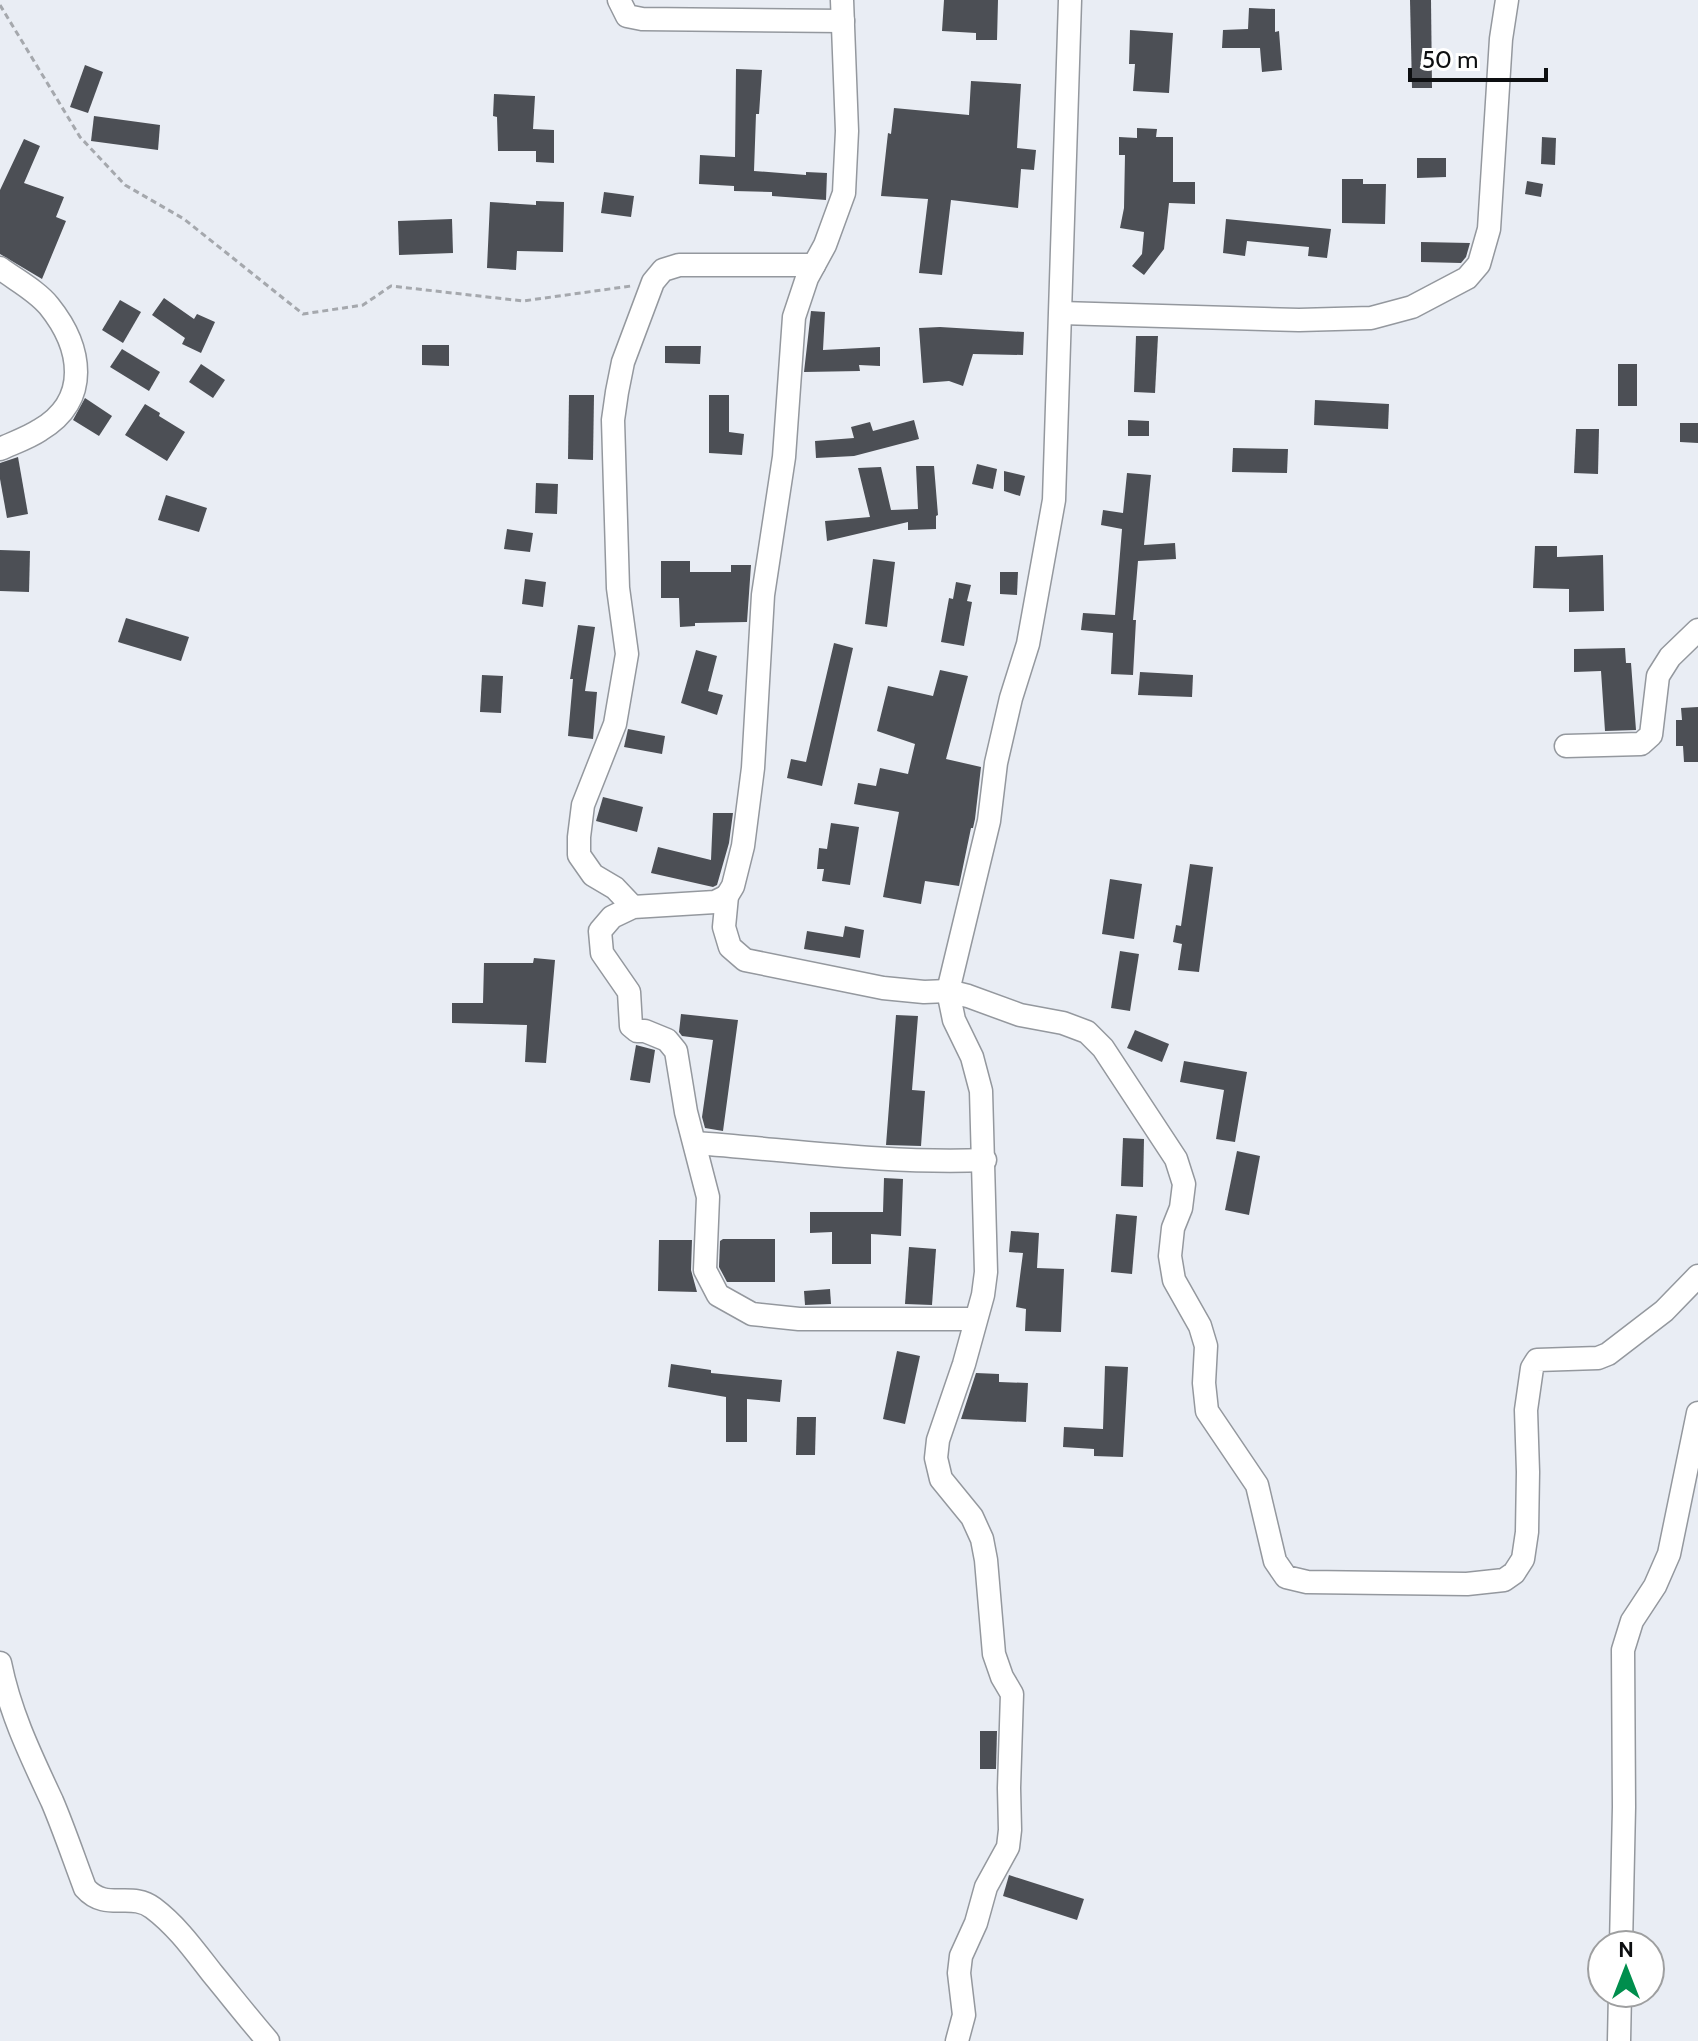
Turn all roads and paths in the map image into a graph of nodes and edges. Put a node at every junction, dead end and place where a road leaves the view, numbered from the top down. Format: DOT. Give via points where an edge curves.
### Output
graph roads {
  1 [pos="619,0"];
  2 [pos="1070,0"];
  3 [pos="1507,0"];
  4 [pos="0,5"];
  5 [pos="842,10"];
  6 [pos="814,265"];
  7 [pos="0,268"];
  8 [pos="653,282"];
  9 [pos="1061,313"];
  10 [pos="0,449"];
  11 [pos="1698,630"];
  12 [pos="1566,746"];
  13 [pos="727,896"];
  14 [pos="633,907"];
  15 [pos="948,991"];
  16 [pos="695,1143"];
  17 [pos="985,1160"];
  18 [pos="1698,1276"];
  19 [pos="975,1319"];
  20 [pos="1698,1413"];
  21 [pos="1693,1472"];
  22 [pos="0,1663"];
  23 [pos="1621,1929"];
  24 [pos="1620,2009"];
  25 [pos="268,2041"];
  26 [pos="957,2041"];
  27 [pos="1619,2041"];
  1 -- 5 [label="street" via="627,16 642,19"];
  2 -- 9 [label="street"];
  3 -- 9 [label="street" via="1489,229 1479,264 1467,278 1412,307 1371,318"];
  4 -- 8 [label="path" via="80,137 125,185 184,219 303,314 363,305 391,286 523,301"];
  5 -- 6 [label="street" via="844,193"];
  6 -- 8 [label="street" via="679,265 663,270"];
  6 -- 13 [label="street" via="794,317 784,457 763,595 753,768 743,846"];
  7 -- 10 [label="street" via="48,304 67,333 77,377 64,408 42,429"];
  8 -- 14 [label="street" via="623,362 613,420 624,677 615,724 583,805 579,837 579,855 593,875"];
  9 -- 15 [label="street" via="1054,500 1028,644 996,763 989,821"];
  11 -- 12 [label="street" via="1658,676 1651,735 1641,744"];
  13 -- 14 [label="street" via="715,902"];
  13 -- 15 [label="street" via="724,927 730,947 745,960 883,988"];
  14 -- 16 [label="street" via="612,917 600,931 602,953 629,992 631,1026 667,1040 676,1051"];
  15 -- 17 [label="street" via="981,1091"];
  15 -- 18 [label="street" via="1087,1032 1176,1159 1184,1184 1170,1256 1174,1280 1206,1346 1207,1411 1257,1485 1275,1561 1286,1577 1307,1582 1467,1584 1504,1580 1514,1573 1523,1559 1527,1532 1526,1410 1532,1368 1537,1360 1608,1354 1664,1311"];
  16 -- 17 [label="street" via="882,1159"];
  16 -- 19 [label="street" via="708,1197 705,1270 718,1295 752,1314 799,1319"];
  17 -- 19 [label="street" via="986,1272"];
  19 -- 26 [label="street" via="936,1458 941,1479 972,1517 982,1539 994,1654 1012,1694 1010,1830 1008,1847 986,1887 961,1956 964,2015"];
  20 -- 21 [label="street"];
  21 -- 23 [label="street" via="1669,1554 1632,1621 1623,1650"];
  22 -- 25 [label="street" via="26,1751 53,1803 85,1888 94,1898 151,1906 180,1932"];
  24 -- 27 [label="street"];
}
